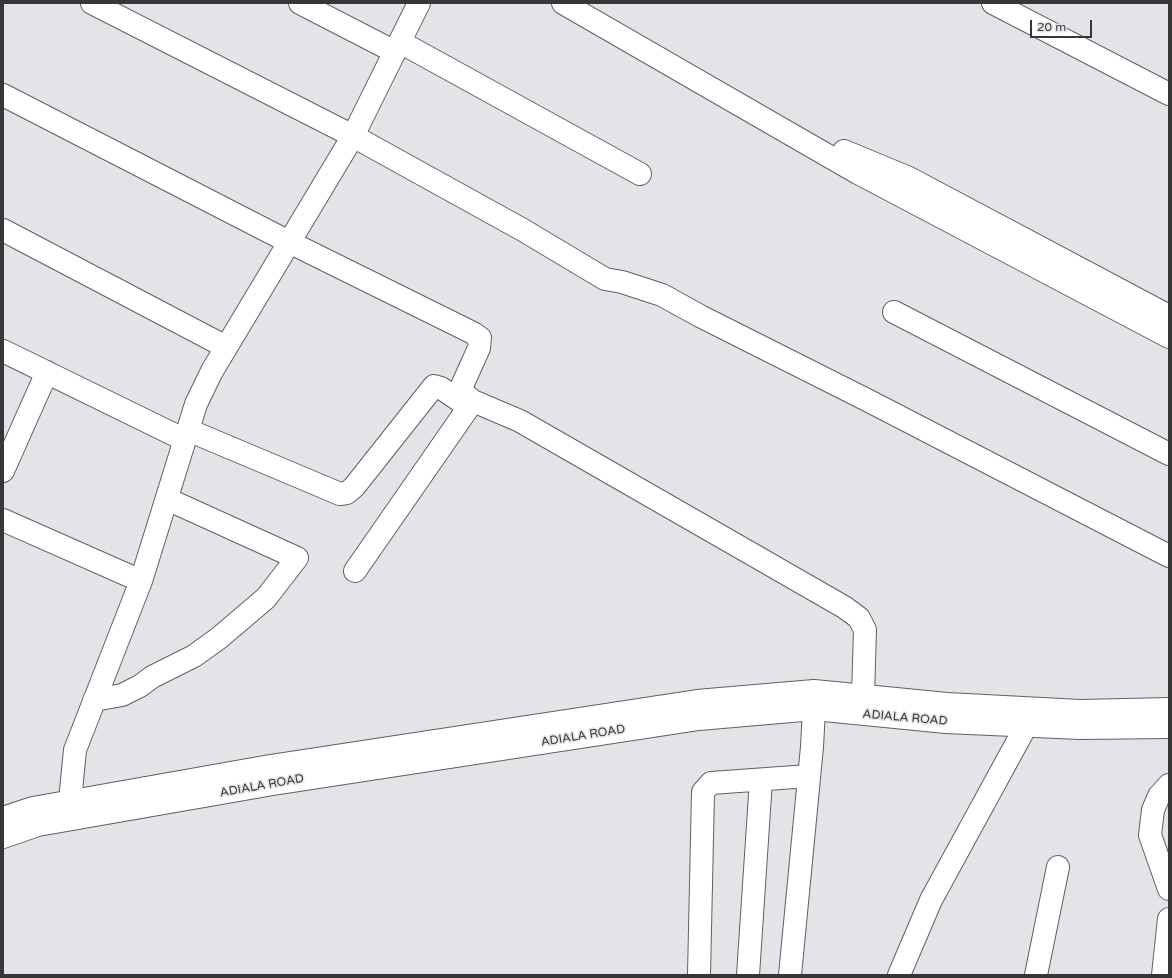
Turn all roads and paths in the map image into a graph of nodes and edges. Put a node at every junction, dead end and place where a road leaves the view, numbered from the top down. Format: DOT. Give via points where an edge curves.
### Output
graph roads {
  1 [pos="92,3"];
  2 [pos="300,3"];
  3 [pos="419,3"];
  4 [pos="563,3"];
  5 [pos="993,3"];
  6 [pos="398,47"];
  7 [pos="1169,94"];
  8 [pos="3,95"];
  9 [pos="764,118"];
  10 [pos="353,136"];
  11 [pos="640,174"];
  12 [pos="3,230"];
  13 [pos="289,242"];
  14 [pos="894,312"];
  15 [pos="1169,316"];
  16 [pos="1169,337"];
  17 [pos="226,347"];
  18 [pos="3,351"];
  19 [pos="47,372"];
  20 [pos="471,404"];
  21 [pos="186,435"];
  22 [pos="1169,454"];
  23 [pos="3,471"];
  24 [pos="167,499"];
  25 [pos="3,520"];
  26 [pos="1168,553"];
  27 [pos="355,570"];
  28 [pos="141,581"];
  29 [pos="863,696"];
  30 [pos="94,700"];
  31 [pos="814,709"];
  32 [pos="1169,709"];
  33 [pos="1026,726"];
  34 [pos="1169,727"];
  35 [pos="809,776"];
  36 [pos="761,780"];
  37 [pos="1169,785"];
  38 [pos="70,801"];
  39 [pos="3,818"];
  40 [pos="3,837"];
  41 [pos="1058,867"];
  42 [pos="1169,890"];
  43 [pos="1169,919"];
  44 [pos="699,975"];
  45 [pos="748,975"];
  46 [pos="790,975"];
  47 [pos="899,975"];
  48 [pos="1036,975"];
  49 [pos="1163,975"];
  1 -- 10 [label="street"];
  2 -- 6 [label="street"];
  3 -- 6 [label="street"];
  4 -- 9 [label="street"];
  5 -- 7 [label="street"];
  6 -- 10 [label="street"];
  6 -- 11 [label="street"];
  8 -- 13 [label="street"];
  9 -- 15 [label="street" via="909,178"];
  9 -- 16 [label="street" via="858,173"];
  10 -- 13 [label="street"];
  10 -- 26 [label="street" via="523,230 605,279 662,295"];
  12 -- 17 [label="street"];
  13 -- 17 [label="street"];
  13 -- 20 [label="street" via="480,338 479,348 461,388"];
  14 -- 22 [label="street"];
  17 -- 21 [label="street" via="196,404"];
  18 -- 19 [label="street"];
  19 -- 21 [label="street"];
  19 -- 23 [label="street"];
  20 -- 21 [label="street" via="434,386 354,487 347,493 340,494"];
  20 -- 27 [label="street"];
  20 -- 29 [label="street" via="520,421 859,618 865,630"];
  21 -- 24 [label="street"];
  24 -- 28 [label="street"];
  24 -- 30 [label="street" via="297,558 266,598 194,656 122,695"];
  25 -- 28 [label="street"];
  28 -- 30 [label="street"];
  29 -- 32 [label="street, ADIALA ROAD" via="947,704 1080,710"];
  29 -- 38 [label="street, ADIALA ROAD" via="814,691 696,701 270,766"];
  30 -- 38 [label="street" via="75,750"];
  31 -- 33 [label="street, ADIALA ROAD" via="946,722"];
  31 -- 35 [label="street"];
  31 -- 40 [label="street, ADIALA ROAD" via="699,719 273,784 38,825"];
  33 -- 34 [label="street, ADIALA ROAD"];
  33 -- 47 [label="street" via="931,900"];
  35 -- 36 [label="street"];
  35 -- 46 [label="street"];
  36 -- 44 [label="street" via="712,783 703,792"];
  36 -- 45 [label="street"];
  37 -- 42 [label="street" via="1159,796 1153,810 1150,835"];
  38 -- 39 [label="street, ADIALA ROAD" via="33,808"];
  41 -- 48 [label="street"];
  43 -- 49 [label="street"];
}
